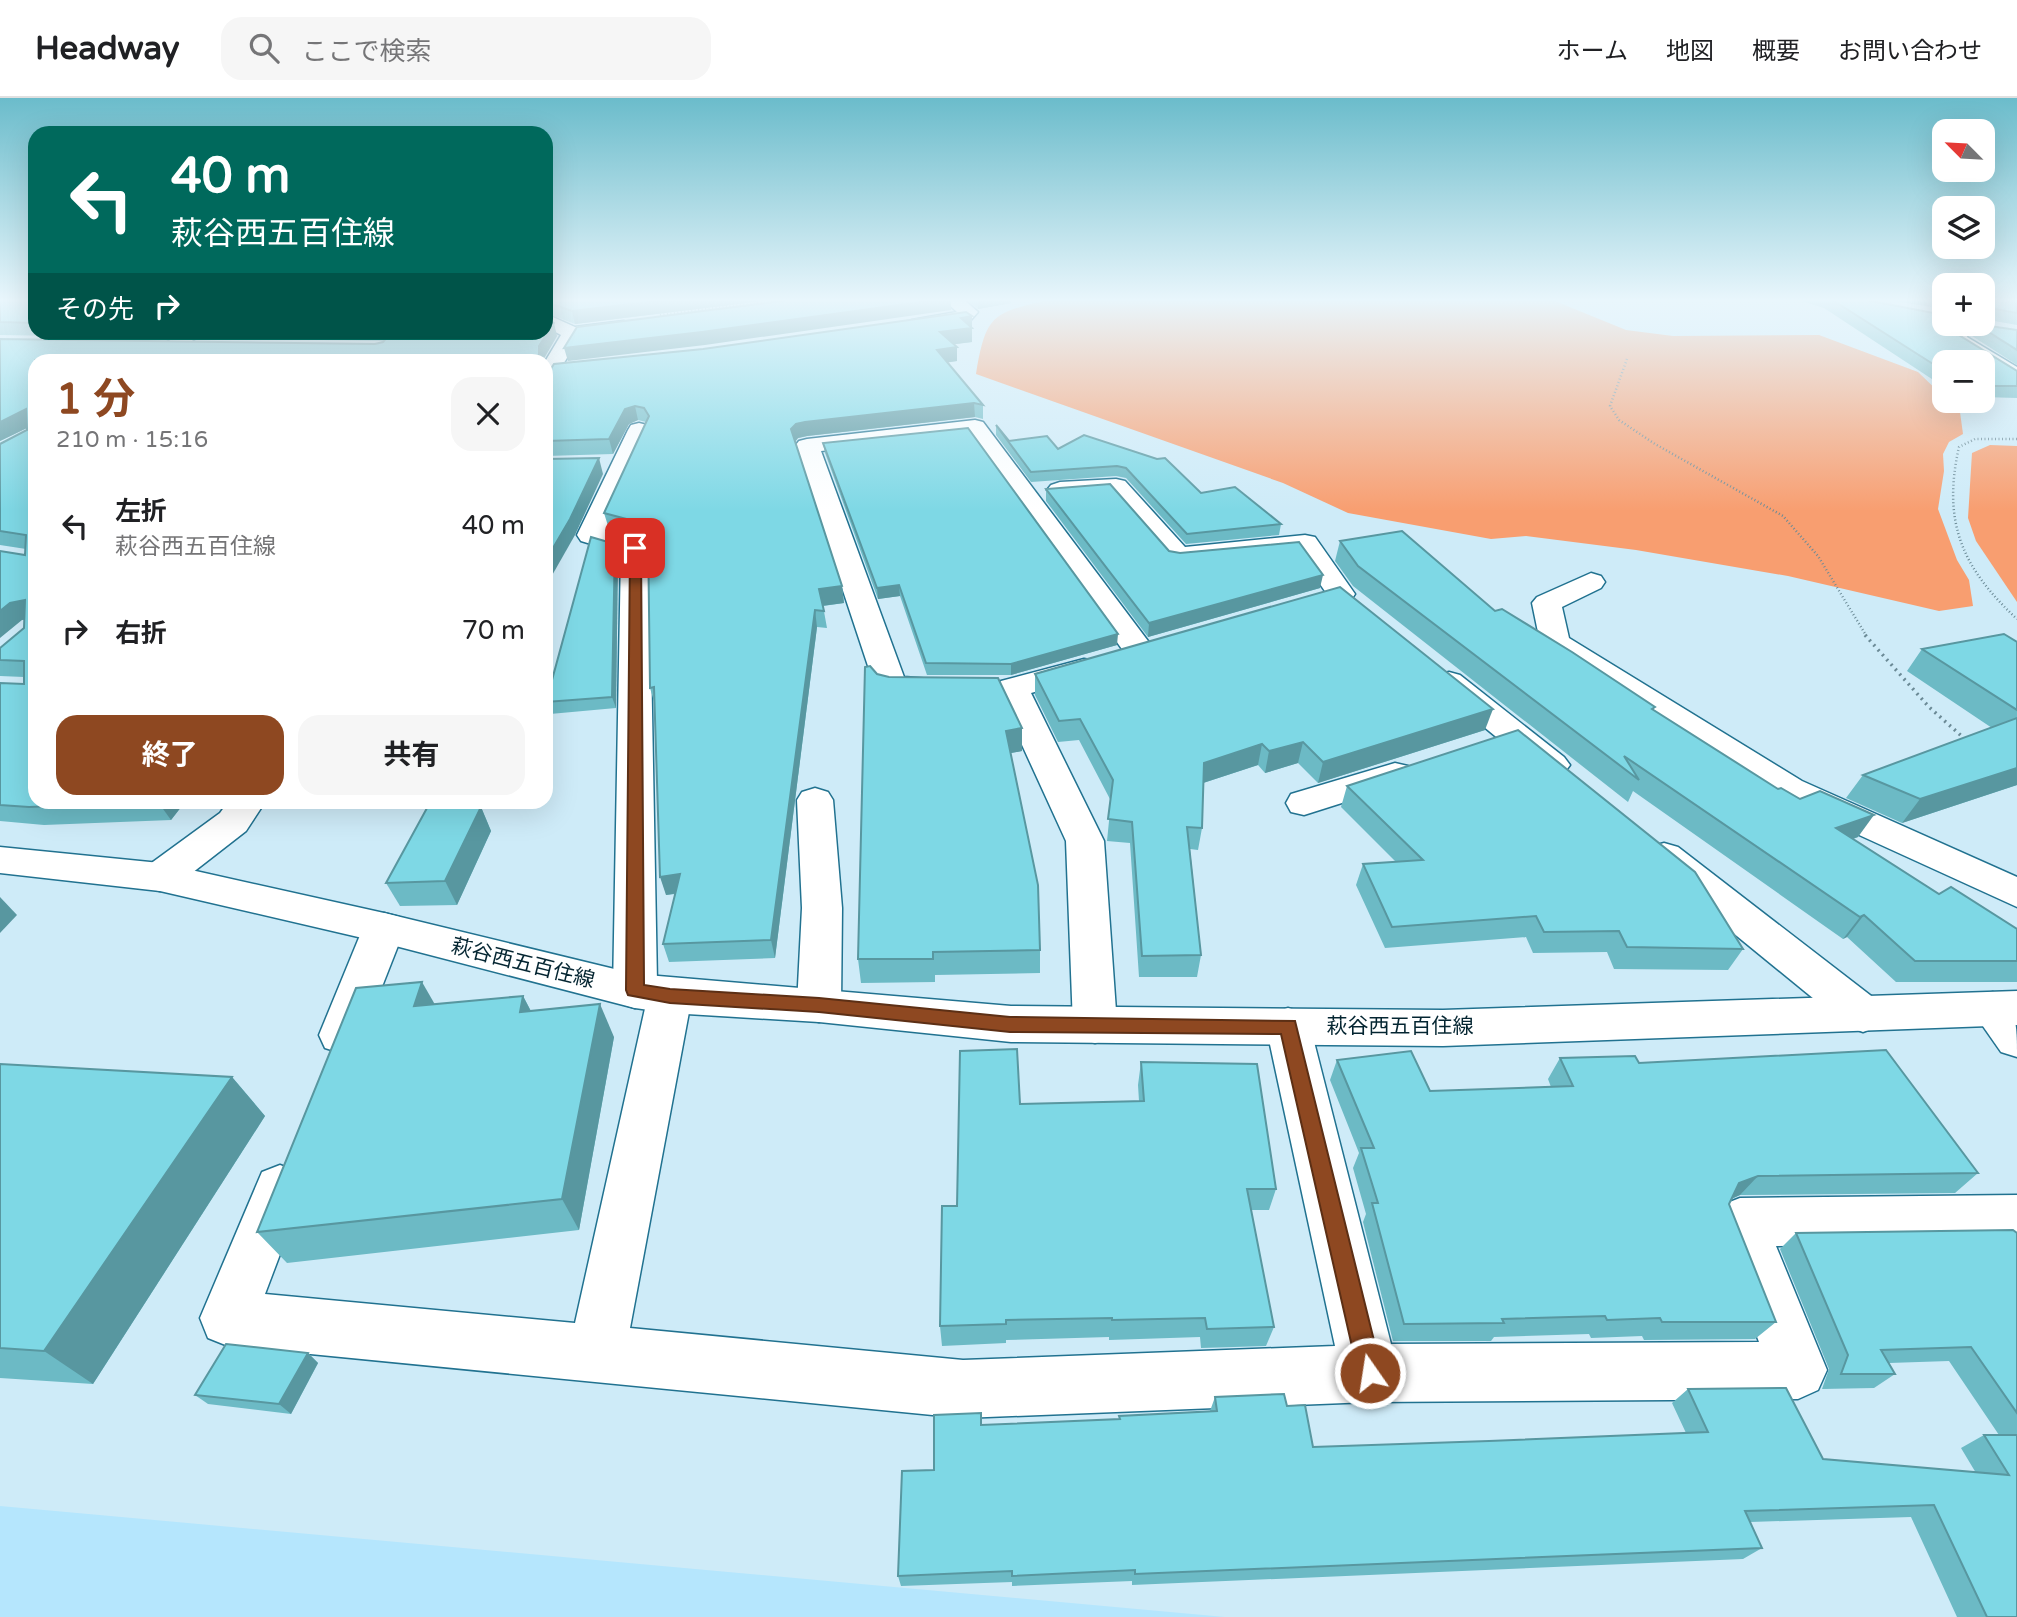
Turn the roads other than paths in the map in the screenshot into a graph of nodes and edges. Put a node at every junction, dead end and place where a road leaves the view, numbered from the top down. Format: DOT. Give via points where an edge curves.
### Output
graph roads {
  1 [pos="570,370"];
  2 [pos="553,373"];
  3 [pos="639,430"];
  4 [pos="1023,493"];
  5 [pos="1591,582"];
  6 [pos="1339,602"];
  7 [pos="1427,664"];
  8 [pos="985,688"];
  9 [pos="1514,735"];
  10 [pos="1476,747"];
  11 [pos="1424,764"];
  12 [pos="1578,786"];
  13 [pos="815,800"];
  14 [pos="1304,803"];
  15 [pos="242,809"];
  16 [pos="1642,838"];
  17 [pos="0,860"];
  18 [pos="160,877"];
  19 [pos="2017,893"];
  20 [pos="384,928"];
  21 [pos="652,993"];
  22 [pos="819,1005"];
  23 [pos="1863,1014"];
  24 [pos="2009,1019"];
  25 [pos="1095,1025"];
  26 [pos="1288,1026"];
  27 [pos="324,1079"];
  28 [pos="299,1142"];
  29 [pos="2017,1219"];
  30 [pos="597,1354"];
  31 [pos="1370,1373"];
  1 -- 2 [label="street"];
  3 -- 21 [label="street" via="611,464 590,535 635,548"];
  4 -- 6 [label="street" via="1116,486 1178,556 1305,543"];
  4 -- 8 [label="street" via="1154,648"];
  4 -- 8 [label="street" via="975,427 802,438 891,687"];
  5 -- 19 [label="street" via="1547,603 1555,642 1789,789"];
  7 -- 9 [label="street"];
  8 -- 25 [label="street" via="1086,841"];
  9 -- 10 [label="street"];
  9 -- 12 [label="street"];
  11 -- 14 [label="street"];
  13 -- 22 [label="street" via="822,908"];
  15 -- 18 [label="street" via="233,822"];
  16 -- 23 [label="street"];
  17 -- 18 [label="street, 萩谷西五百住線"];
  18 -- 20 [label="street, 萩谷西五百住線"];
  20 -- 21 [label="street, 萩谷西五百住線"];
  20 -- 27 [label="street"];
  21 -- 22 [label="street, 萩谷西五百住線"];
  21 -- 30 [label="street"];
  22 -- 25 [label="street, 萩谷西五百住線" via="1010,1024"];
  23 -- 24 [label="street, 萩谷西五百住線"];
  23 -- 26 [label="street, 萩谷西五百住線" via="1443,1028"];
  25 -- 26 [label="street, 萩谷西五百住線"];
  26 -- 31 [label="street"];
  28 -- 30 [label="street" via="228,1318"];
  29 -- 31 [label="street" via="1740,1222 1798,1370"];
  30 -- 31 [label="street" via="962,1389"];
}
